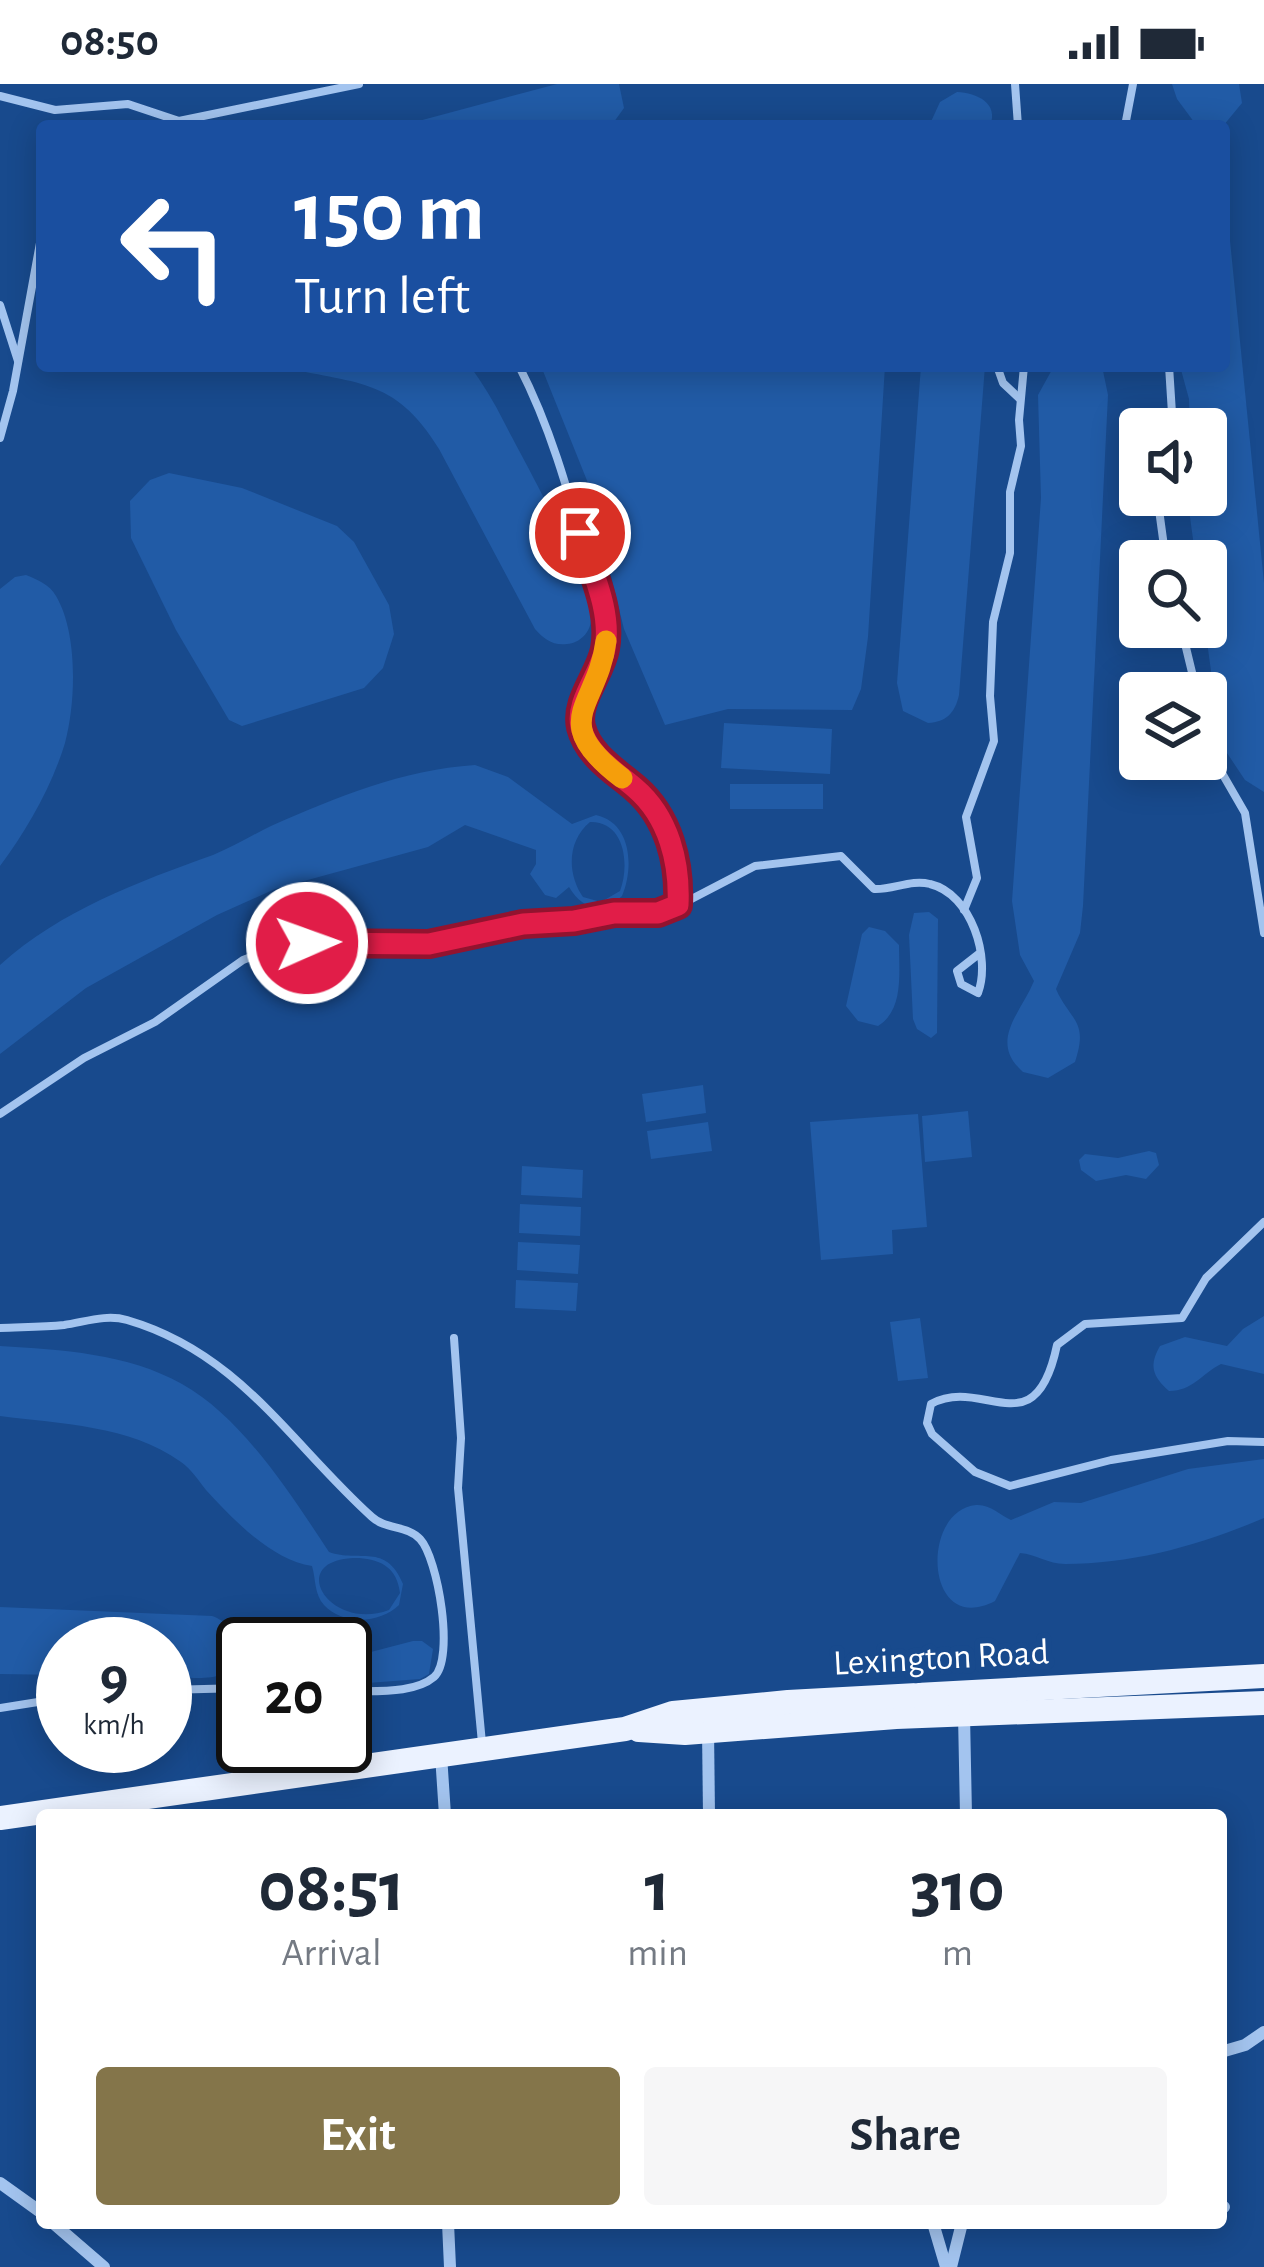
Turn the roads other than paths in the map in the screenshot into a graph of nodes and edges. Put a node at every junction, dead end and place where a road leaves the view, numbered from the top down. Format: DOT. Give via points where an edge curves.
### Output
graph roads {
  1 [pos="359,84"];
  2 [pos="1015,84"];
  3 [pos="1133,84"];
  4 [pos="0,96"];
  5 [pos="176,120"];
  6 [pos="184,120"];
  7 [pos="1018,120"];
  8 [pos="1126,120"];
  9 [pos="36,262"];
  10 [pos="0,305"];
  11 [pos="18,363"];
  12 [pos="522,372"];
  13 [pos="999,372"];
  14 [pos="1023,372"];
  15 [pos="1169,372"];
  16 [pos="1021,399"];
  17 [pos="1172,408"];
  18 [pos="0,438"];
  19 [pos="1226,780"];
  20 [pos="678,905"];
  21 [pos="964,910"];
  22 [pos="1264,934"];
  23 [pos="980,953"];
  24 [pos="0,1114"];
  25 [pos="1264,1222"];
  26 [pos="0,1328"];
  27 [pos="454,1338"];
  28 [pos="1264,1442"];
  29 [pos="1262,1688"];
  30 [pos="372,1689"];
  31 [pos="36,1702"];
  32 [pos="964,1702"];
  33 [pos="0,1708"];
  34 [pos="708,1720"];
  35 [pos="483,1748"];
  36 [pos="441,1754"];
  37 [pos="62,1809"];
  38 [pos="445,1809"];
  39 [pos="709,1809"];
  40 [pos="966,1809"];
  41 [pos="36,1813"];
  42 [pos="0,1818"];
  43 [pos="1264,2032"];
  44 [pos="1227,2050"];
  45 [pos="0,2182"];
  46 [pos="36,2209"];
  47 [pos="60,2229"];
  48 [pos="448,2229"];
  49 [pos="935,2229"];
  50 [pos="960,2229"];
  51 [pos="104,2267"];
  52 [pos="450,2267"];
  53 [pos="949,2267"];
  1 -- 6 [label="lane"];
  2 -- 7 [label="lane"];
  3 -- 8 [label="lane"];
  4 -- 5 [label="lane" via="55,110 128,104"];
  9 -- 11 [label="lane"];
  10 -- 11 [label="lane"];
  11 -- 18 [label="lane"];
  12 -- 20 [label="lane" via="561,466 605,611 604,650 579,715 582,731 665,829"];
  13 -- 16 [label="lane"];
  14 -- 16 [label="lane"];
  15 -- 17 [label="lane"];
  16 -- 21 [label="lane" via="1010,553 993,622 994,741 966,817 976,878"];
  19 -- 22 [label="lane" via="1245,814"];
  20 -- 21 [label="lane" via="755,866 841,856 874,889 929,883"];
  20 -- 24 [label="lane" via="440,942 350,940 269,950"];
  21 -- 23 [label="lane"];
  23 -- 23 [label="lane" via="983,968 978,993 961,984 957,971"];
  25 -- 28 [label="lane" via="1206,1278 1182,1318 1085,1324 1057,1345 1051,1375 1035,1395 1004,1405 946,1395 931,1404 927,1423 975,1472 1010,1486 1111,1460"];
  26 -- 30 [label="lane" via="120,1318 190,1346 281,1421 375,1520 419,1538 439,1590 440,1669 418,1685"];
  27 -- 35 [label="lane" via="458,1488"];
  29 -- 32 [label="main road, Lexington Road"];
  31 -- 33 [label="lane"];
  32 -- 34 [label="main road, Lexington Road"];
  32 -- 40 [label="street"];
  34 -- 35 [label="main road, Lexington Road" via="673,1713 625,1729"];
  34 -- 39 [label="street"];
  35 -- 36 [label="main road, Lexington Road"];
  36 -- 37 [label="main road, Lexington Road"];
  36 -- 38 [label="street"];
  41 -- 42 [label="main road, Lexington Road"];
  43 -- 44 [label="street"];
  45 -- 46 [label="street"];
  47 -- 51 [label="street"];
  48 -- 52 [label="street"];
  49 -- 53 [label="street"];
  50 -- 53 [label="street"];
}
